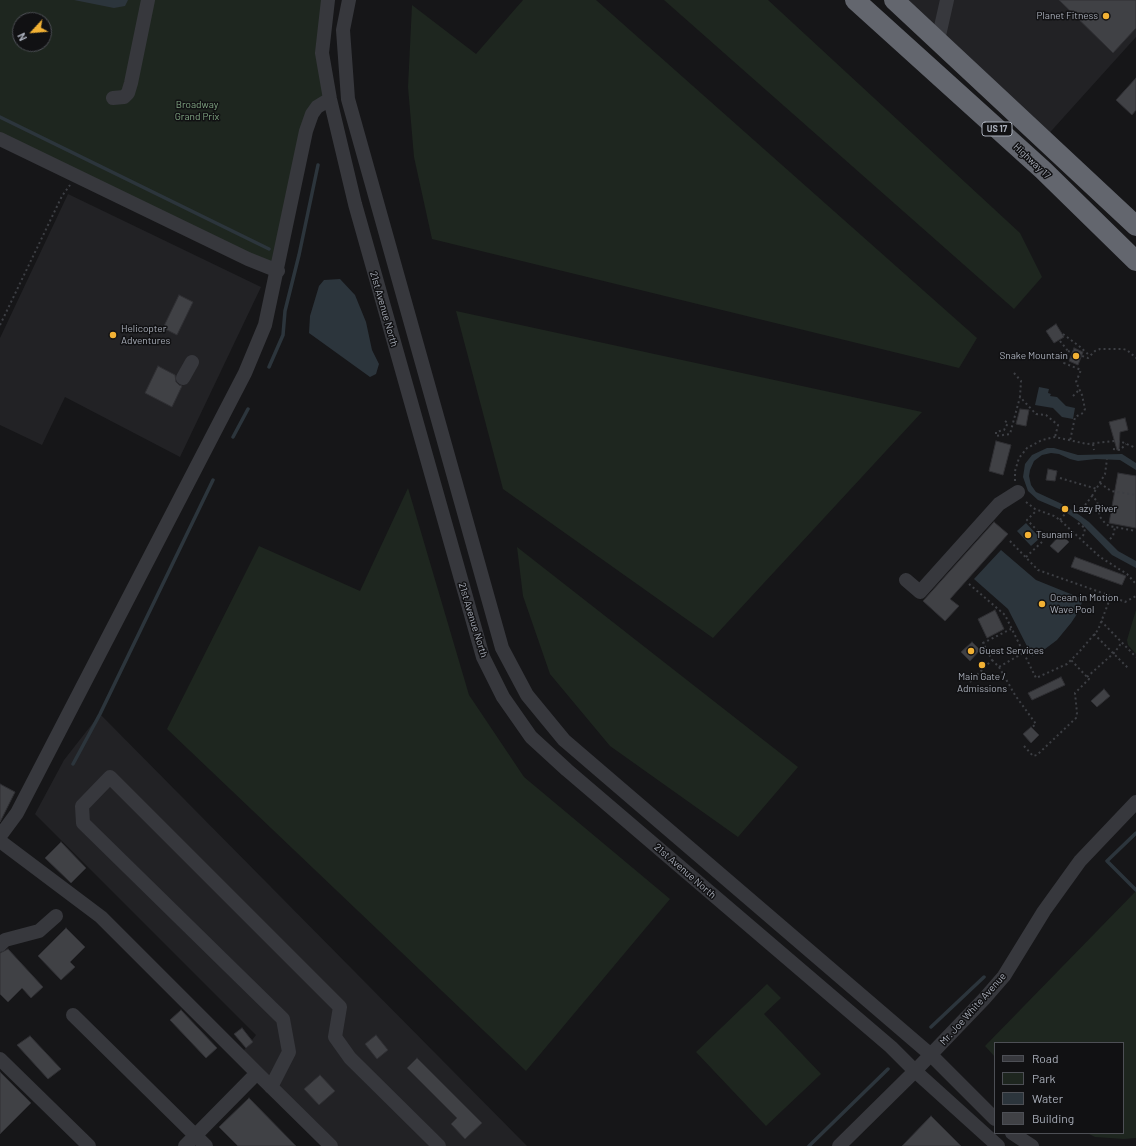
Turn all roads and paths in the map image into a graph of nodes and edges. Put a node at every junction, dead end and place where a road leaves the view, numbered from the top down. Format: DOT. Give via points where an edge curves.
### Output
graph roads {
  1 [pos="148,0"];
  2 [pos="328,0"];
  3 [pos="349,0"];
  4 [pos="855,0"];
  5 [pos="894,0"];
  6 [pos="947,0"];
  7 [pos="938,40"];
  8 [pos="113,98"];
  9 [pos="330,99"];
  10 [pos="0,139"];
  11 [pos="76,176"];
  12 [pos="1136,226"];
  13 [pos="1136,262"];
  14 [pos="278,271"];
  15 [pos="0,325"];
  16 [pos="1063,334"];
  17 [pos="1060,341"];
  18 [pos="1068,351"];
  19 [pos="1090,356"];
  20 [pos="1136,358"];
  21 [pos="192,362"];
  22 [pos="1014,373"];
  23 [pos="183,378"];
  24 [pos="1080,389"];
  25 [pos="1073,396"];
  26 [pos="1020,397"];
  27 [pos="1005,420"];
  28 [pos="1055,437"];
  29 [pos="1070,440"];
  30 [pos="1093,444"];
  31 [pos="1126,444"];
  32 [pos="1136,448"];
  33 [pos="1113,449"];
  34 [pos="1094,450"];
  35 [pos="1107,459"];
  36 [pos="1060,478"];
  37 [pos="1100,483"];
  38 [pos="1097,488"];
  39 [pos="1018,492"];
  40 [pos="1136,495"];
  41 [pos="1092,496"];
  42 [pos="1082,509"];
  43 [pos="1037,510"];
  44 [pos="1064,514"];
  45 [pos="1060,520"];
  46 [pos="1078,523"];
  47 [pos="1115,527"];
  48 [pos="1136,531"];
  49 [pos="1081,538"];
  50 [pos="1110,539"];
  51 [pos="1009,540"];
  52 [pos="1026,557"];
  53 [pos="906,580"];
  54 [pos="969,584"];
  55 [pos="1136,584"];
  56 [pos="1111,596"];
  57 [pos="1136,596"];
  58 [pos="1102,621"];
  59 [pos="1011,629"];
  60 [pos="1094,634"];
  61 [pos="1122,642"];
  62 [pos="1023,653"];
  63 [pos="1113,654"];
  64 [pos="1136,657"];
  65 [pos="992,660"];
  66 [pos="1071,660"];
  67 [pos="999,667"];
  68 [pos="1128,668"];
  69 [pos="1087,677"];
  70 [pos="970,682"];
  71 [pos="1032,728"];
  72 [pos="1024,746"];
  73 [pos="1136,802"];
  74 [pos="0,836"];
  75 [pos="0,840"];
  76 [pos="56,916"];
  77 [pos="2,940"];
  78 [pos="73,1015"];
  79 [pos="931,1055"];
  80 [pos="0,1059"];
  81 [pos="915,1071"];
  82 [pos="257,1073"];
  83 [pos="271,1087"];
  84 [pos="994,1118"];
  85 [pos="1014,1134"];
  86 [pos="195,1135"];
  87 [pos="89,1146"];
  88 [pos="185,1146"];
  89 [pos="206,1146"];
  90 [pos="331,1146"];
  91 [pos="439,1146"];
  92 [pos="839,1146"];
  93 [pos="998,1146"];
  94 [pos="1032,1146"];
  1 -- 8 [label="street" via="128,93 124,98"];
  2 -- 9 [label="street, 21st Avenue North" via="322,53"];
  3 -- 79 [label="street, 21st Avenue North" via="343,30 348,99 502,648 527,695 564,740"];
  4 -- 13 [label="highway, Highway 17 / US 17" via="1043,170"];
  5 -- 7 [label="highway, US 17"];
  6 -- 7 [label="street"];
  7 -- 12 [label="highway, US 17"];
  9 -- 14 [label="street" via="312,114 306,131"];
  9 -- 81 [label="street, 21st Avenue North" via="355,204 483,657 503,697 531,737 567,770 891,1047"];
  10 -- 11 [label="street"];
  11 -- 14 [label="street"];
  11 -- 15 [label="path" via="62,196"];
  14 -- 74 [label="street" via="265,325 245,373 17,813"];
  16 -- 19 [label="path"];
  17 -- 18 [label="path"];
  18 -- 19 [label="path" via="1088,358"];
  18 -- 24 [label="path" via="1064,363 1081,370 1076,382"];
  19 -- 20 [label="path" via="1100,349 1118,349 1127,350"];
  21 -- 23 [label="street"];
  22 -- 26 [label="path" via="1021,381"];
  24 -- 25 [label="path"];
  24 -- 29 [label="path" via="1085,409 1075,417"];
  26 -- 27 [label="path" via="1010,434 996,436 996,432 1004,430 1008,423"];
  26 -- 28 [label="path" via="1036,414 1046,415 1058,425"];
  28 -- 29 [label="path"];
  28 -- 39 [label="path" via="1033,444 1019,458 1015,471"];
  29 -- 30 [label="path"];
  30 -- 31 [label="path" via="1114,441"];
  30 -- 34 [label="path"];
  31 -- 32 [label="path"];
  31 -- 33 [label="path" via="1120,450"];
  35 -- 37 [label="path" via="1105,474"];
  36 -- 38 [label="path"];
  37 -- 38 [label="path"];
  37 -- 40 [label="path" via="1111,491"];
  38 -- 41 [label="path"];
  39 -- 43 [label="path"];
  39 -- 53 [label="street" via="999,504 920,592"];
  41 -- 42 [label="path"];
  41 -- 47 [label="path" via="1097,501 1104,523"];
  43 -- 45 [label="path"];
  43 -- 52 [label="path" via="1027,520 1043,536 1043,541"];
  44 -- 45 [label="path"];
  45 -- 49 [label="path"];
  46 -- 49 [label="path" via="1085,528"];
  47 -- 48 [label="path"];
  47 -- 50 [label="path"];
  49 -- 55 [label="path" via="1100,557 1127,574"];
  51 -- 52 [label="path"];
  52 -- 56 [label="path" via="1038,570"];
  54 -- 59 [label="path" via="1005,615"];
  56 -- 57 [label="path" via="1125,602"];
  56 -- 58 [label="path"];
  58 -- 60 [label="path"];
  58 -- 61 [label="path"];
  59 -- 62 [label="path"];
  59 -- 65 [label="path" via="983,643"];
  60 -- 63 [label="path"];
  60 -- 66 [label="path"];
  61 -- 63 [label="path"];
  61 -- 64 [label="path"];
  62 -- 66 [label="path" via="1036,678"];
  62 -- 67 [label="path"];
  63 -- 68 [label="path"];
  63 -- 69 [label="path"];
  65 -- 67 [label="path"];
  65 -- 70 [label="path"];
  66 -- 69 [label="path"];
  67 -- 71 [label="path" via="1036,724"];
  69 -- 72 [label="path" via="1090,679 1075,693 1076,718 1037,755 1033,756"];
  73 -- 79 [label="street, Mr. Joe White Avenue" via="1080,861 1044,911 1004,976"];
  75 -- 82 [label="street" via="101,917"];
  76 -- 77 [label="street" via="39,931"];
  78 -- 86 [label="street"];
  79 -- 81 [label="street, Mr. Joe White Avenue"];
  79 -- 84 [label="street, 21st Avenue North"];
  80 -- 87 [label="street"];
  81 -- 92 [label="street, Mr. Joe White Avenue"];
  81 -- 93 [label="street, 21st Avenue North"];
  82 -- 83 [label="street"];
  82 -- 86 [label="street"];
  83 -- 90 [label="street"];
  83 -- 91 [label="street" via="289,1052 283,1019 83,824 82,806 110,777 340,1007 336,1037 350,1058"];
  85 -- 94 [label="street"];
  86 -- 88 [label="street"];
  86 -- 89 [label="street"];
}
